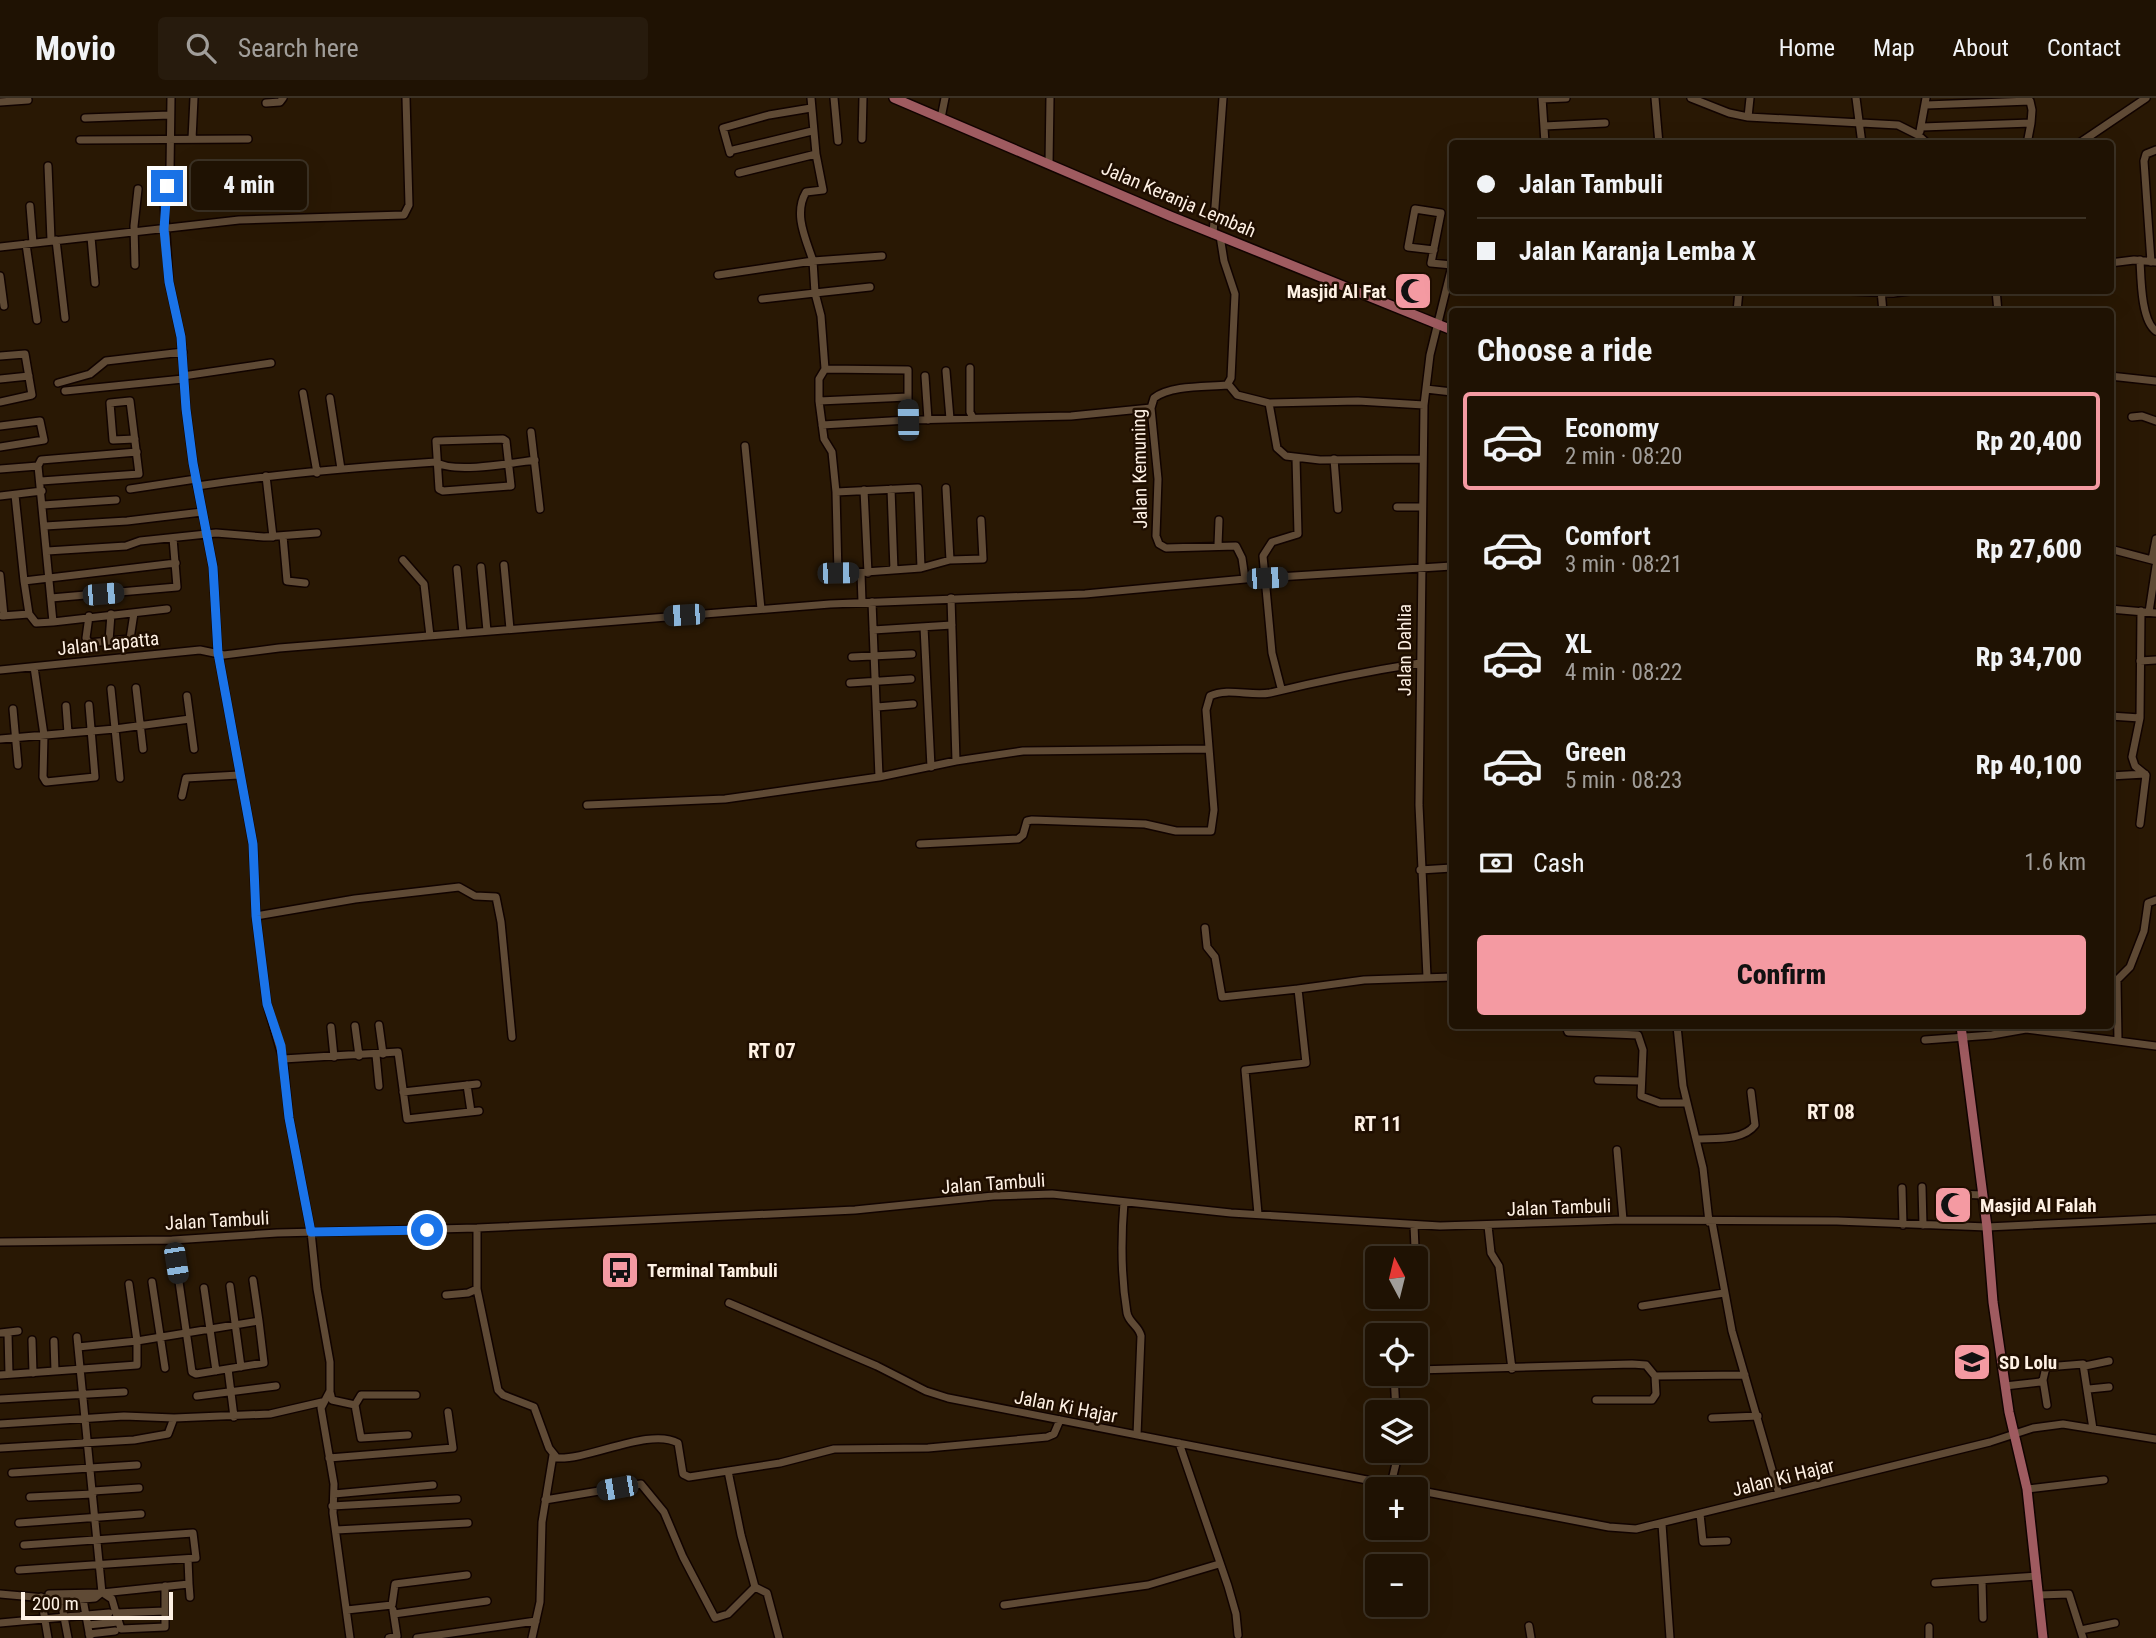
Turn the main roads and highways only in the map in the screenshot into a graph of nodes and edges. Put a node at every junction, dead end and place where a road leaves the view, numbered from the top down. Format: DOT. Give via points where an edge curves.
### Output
graph roads {
  1 [pos="898,99"];
  2 [pos="1449,329"];
  3 [pos="1962,1031"];
  4 [pos="2043,1638"];
  1 -- 2 [label="main road, Jalan Keranja Lembah"];
  3 -- 4 [label="main road" via="1993,1302 2027,1489"];
}
